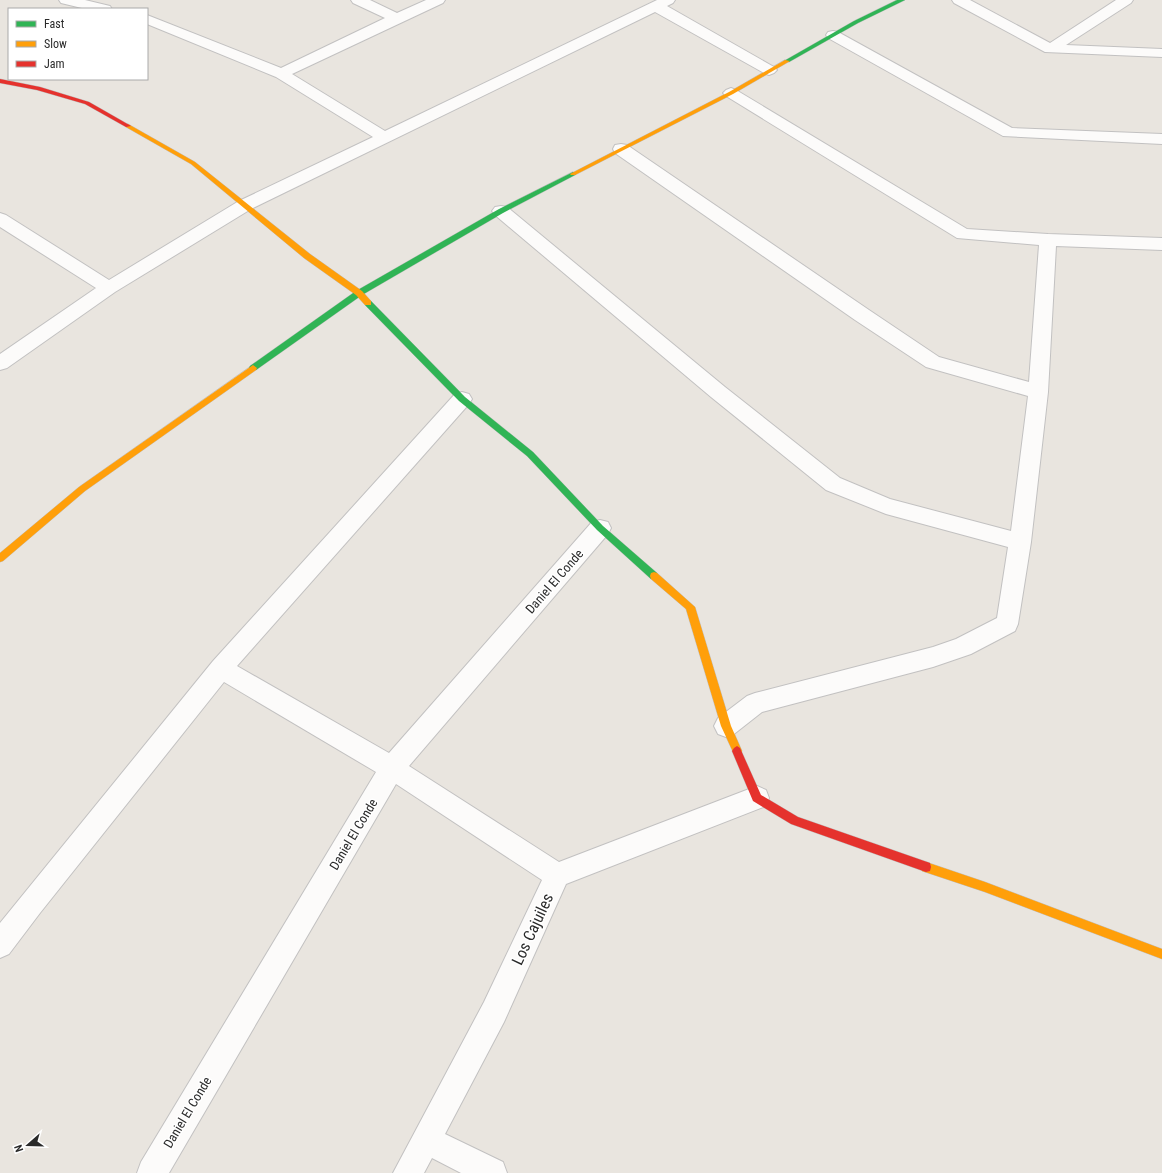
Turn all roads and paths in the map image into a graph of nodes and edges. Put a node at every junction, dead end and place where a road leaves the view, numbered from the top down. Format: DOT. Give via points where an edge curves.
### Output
graph roads {
  1 [pos="66,0"];
  2 [pos="358,0"];
  3 [pos="438,0"];
  4 [pos="902,0"];
  5 [pos="958,0"];
  6 [pos="1126,0"];
  7 [pos="662,3"];
  8 [pos="101,8"];
  9 [pos="397,18"];
  10 [pos="148,19"];
  11 [pos="833,35"];
  12 [pos="1050,49"];
  13 [pos="1162,54"];
  14 [pos="769,70"];
  15 [pos="281,74"];
  16 [pos="0,82"];
  17 [pos="731,93"];
  18 [pos="384,137"];
  19 [pos="1162,139"];
  20 [pos="621,149"];
  21 [pos="245,205"];
  22 [pos="502,211"];
  23 [pos="0,219"];
  24 [pos="1048,240"];
  25 [pos="1162,244"];
  26 [pos="109,288"];
  27 [pos="359,293"];
  28 [pos="0,363"];
  29 [pos="1038,392"];
  30 [pos="462,399"];
  31 [pos="600,528"];
  32 [pos="1020,542"];
  33 [pos="0,558"];
  34 [pos="222,668"];
  35 [pos="726,726"];
  36 [pos="392,768"];
  37 [pos="757,798"];
  38 [pos="557,875"];
  39 [pos="0,945"];
  40 [pos="1162,954"];
  41 [pos="426,1140"];
  42 [pos="152,1173"];
  43 [pos="408,1173"];
  44 [pos="492,1173"];
  1 -- 8 [label="street"];
  2 -- 9 [label="street"];
  3 -- 9 [label="street"];
  4 -- 11 [label="street"];
  5 -- 12 [label="street"];
  6 -- 12 [label="street"];
  7 -- 14 [label="street"];
  7 -- 18 [label="street"];
  9 -- 15 [label="street"];
  10 -- 15 [label="street"];
  11 -- 14 [label="street"];
  11 -- 19 [label="street" via="1009,133"];
  12 -- 13 [label="street"];
  14 -- 17 [label="street"];
  15 -- 18 [label="street"];
  16 -- 21 [label="street" via="38,88 87,103 193,164"];
  17 -- 20 [label="street"];
  17 -- 24 [label="street" via="963,234"];
  18 -- 21 [label="street"];
  20 -- 22 [label="street"];
  20 -- 29 [label="street" via="934,362"];
  21 -- 26 [label="street"];
  21 -- 27 [label="street" via="307,256"];
  22 -- 27 [label="street"];
  22 -- 32 [label="street" via="718,392 833,484 886,506"];
  23 -- 26 [label="street"];
  24 -- 25 [label="street"];
  24 -- 29 [label="street"];
  26 -- 28 [label="street"];
  27 -- 30 [label="street"];
  27 -- 33 [label="street" via="82,489"];
  29 -- 32 [label="street"];
  30 -- 31 [label="street" via="530,454"];
  30 -- 34 [label="street"];
  31 -- 35 [label="street" via="690,607"];
  31 -- 36 [label="street, Daniel El Conde"];
  32 -- 35 [label="street" via="1007,624 963,647 933,657 755,703"];
  34 -- 36 [label="street"];
  34 -- 39 [label="street"];
  35 -- 37 [label="street"];
  36 -- 38 [label="street"];
  36 -- 42 [label="street, Daniel El Conde"];
  37 -- 38 [label="street"];
  37 -- 40 [label="street" via="795,821 984,887"];
  38 -- 41 [label="street, Los Cajuiles" via="494,1012"];
  41 -- 43 [label="street, Los Cajuiles"];
  41 -- 44 [label="street"];
}
